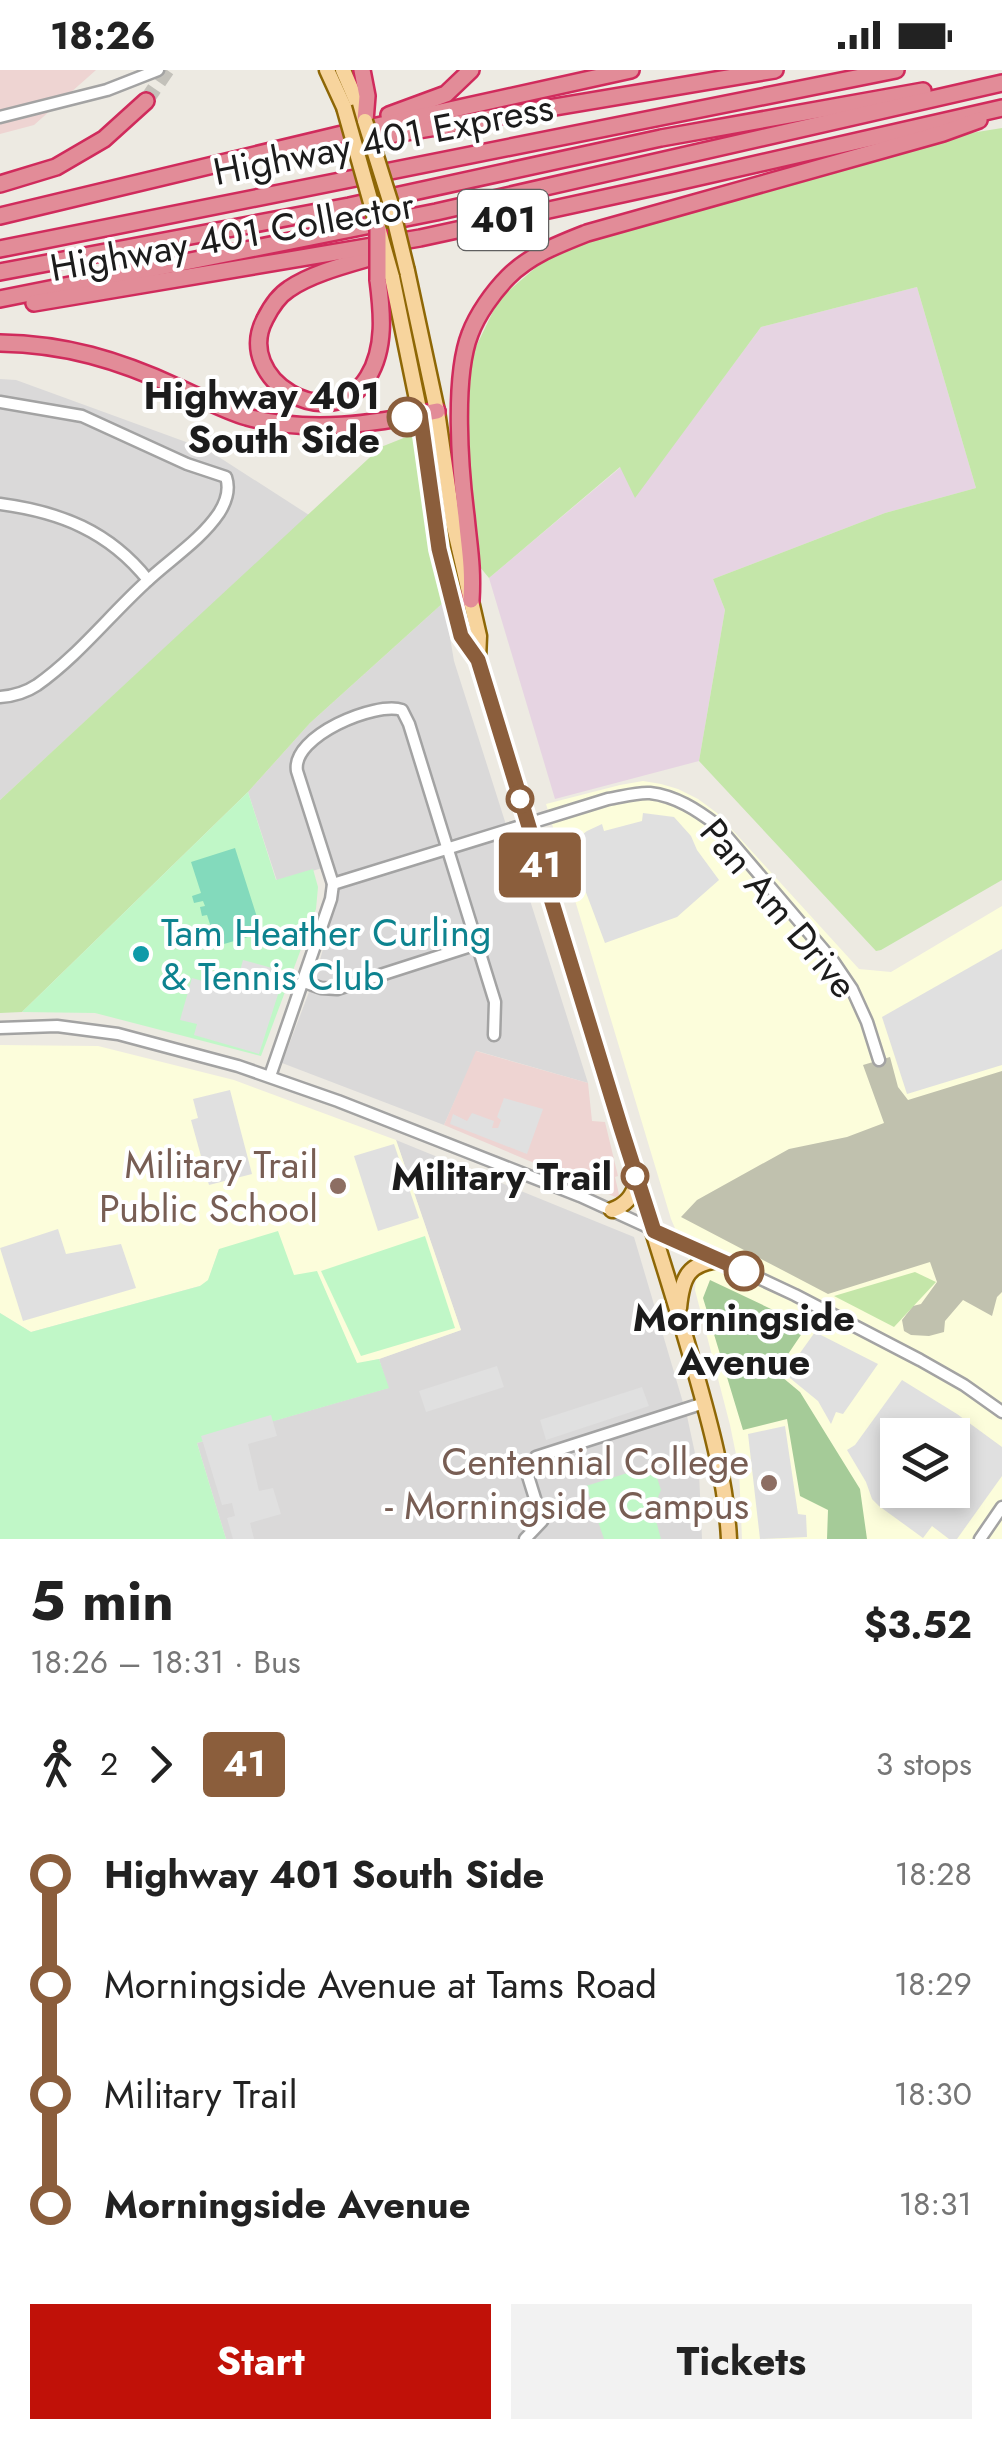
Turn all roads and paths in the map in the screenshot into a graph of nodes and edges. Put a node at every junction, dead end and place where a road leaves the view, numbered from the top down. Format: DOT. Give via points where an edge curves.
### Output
graph roads {
  1 [pos="158,70"];
  2 [pos="327,70"];
  3 [pos="343,70"];
  4 [pos="362,70"];
  5 [pos="470,70"];
  6 [pos="632,70"];
  7 [pos="775,70"];
  8 [pos="896,70"];
  9 [pos="1002,80"];
  10 [pos="146,101"];
  11 [pos="1002,110"];
  12 [pos="358,112"];
  13 [pos="0,118"];
  14 [pos="0,184"];
  15 [pos="0,216"];
  16 [pos="378,228"];
  17 [pos="420,238"];
  18 [pos="0,248"];
  19 [pos="0,272"];
  20 [pos="385,279"];
  21 [pos="0,299"];
  22 [pos="0,309"];
  23 [pos="0,342"];
  24 [pos="0,402"];
  25 [pos="437,411"];
  26 [pos="420,414"];
  27 [pos="0,504"];
  28 [pos="148,580"];
  29 [pos="471,600"];
  30 [pos="478,660"];
  31 [pos="0,697"];
  32 [pos="528,825"];
  33 [pos="447,850"];
  34 [pos="332,884"];
  35 [pos="477,944"];
  36 [pos="304,982"];
  37 [pos="0,1028"];
  38 [pos="494,1035"];
  39 [pos="879,1060"];
  40 [pos="270,1076"];
  41 [pos="637,1181"];
  42 [pos="612,1210"];
  43 [pos="654,1231"];
  44 [pos="720,1260"];
  45 [pos="679,1314"];
  46 [pos="704,1403"];
  47 [pos="1002,1412"];
  48 [pos="1002,1507"];
  49 [pos="983,1538"];
  50 [pos="525,1539"];
  51 [pos="729,1539"];
  1 -- 13 [label="street"];
  2 -- 12 [label="main road"];
  3 -- 12 [label="main road"];
  4 -- 12 [label="highway"];
  5 -- 12 [label="highway" via="446,94 386,116"];
  6 -- 12 [label="highway, Highway 401 Collector"];
  7 -- 12 [label="highway" via="389,134"];
  8 -- 18 [label="highway, Highway 401 Express / 401"];
  9 -- 19 [label="highway, Highway 401 Express / 401" via="661,138"];
  9 -- 21 [label="highway" via="436,212"];
  10 -- 14 [label="highway" via="104,139 56,168"];
  11 -- 17 [label="highway, Highway 401 Collector / 401"];
  11 -- 29 [label="highway" via="943,133 587,234 552,247 507,278 480,314 464,358 460,420"];
  12 -- 15 [label="highway, Highway 401 Collector"];
  12 -- 16 [label="main road, bridge"];
  12 -- 25 [label="main road, bridge" via="390,202"];
  16 -- 20 [label="highway, bridge"];
  17 -- 20 [label="highway" via="309,279 272,305 260,348 276,383 305,401 324,403 356,390 368,378 380,343"];
  17 -- 22 [label="highway, Highway 401 Collector / 401"];
  20 -- 26 [label="main road"];
  23 -- 26 [label="highway" via="92,355 275,422 333,426"];
  24 -- 28 [label="street" via="82,416 228,480 210,524"];
  25 -- 26 [label="highway"];
  25 -- 29 [label="main road"];
  26 -- 30 [label="main road" via="439,549 461,636"];
  27 -- 28 [label="street" via="50,513 98,534"];
  28 -- 31 [label="street" via="55,671 32,688"];
  29 -- 30 [label="main road"];
  30 -- 32 [label="main road"];
  32 -- 33 [label="street, Pan Am Drive"];
  32 -- 39 [label="street, Pan Am Drive" via="648,793 696,809 833,961 868,1022"];
  32 -- 41 [label="main road"];
  33 -- 34 [label="street, Pan Am Drive"];
  33 -- 34 [label="street" via="406,715 396,707 384,709 331,726 298,756"];
  33 -- 35 [label="street"];
  34 -- 36 [label="street"];
  35 -- 36 [label="street" via="336,988"];
  35 -- 38 [label="street" via="495,1002"];
  36 -- 40 [label="street"];
  37 -- 40 [label="street" via="118,1034"];
  40 -- 42 [label="street"];
  41 -- 42 [label="main road" via="626,1204"];
  41 -- 43 [label="main road"];
  42 -- 43 [label="street"];
  43 -- 44 [label="street"];
  43 -- 45 [label="main road"];
  44 -- 45 [label="main road" via="690,1270"];
  44 -- 47 [label="street" via="920,1360"];
  45 -- 46 [label="main road"];
  46 -- 50 [label="street" via="536,1457 528,1476 542,1521"];
  46 -- 51 [label="main road"];
  48 -- 49 [label="street"];
}
